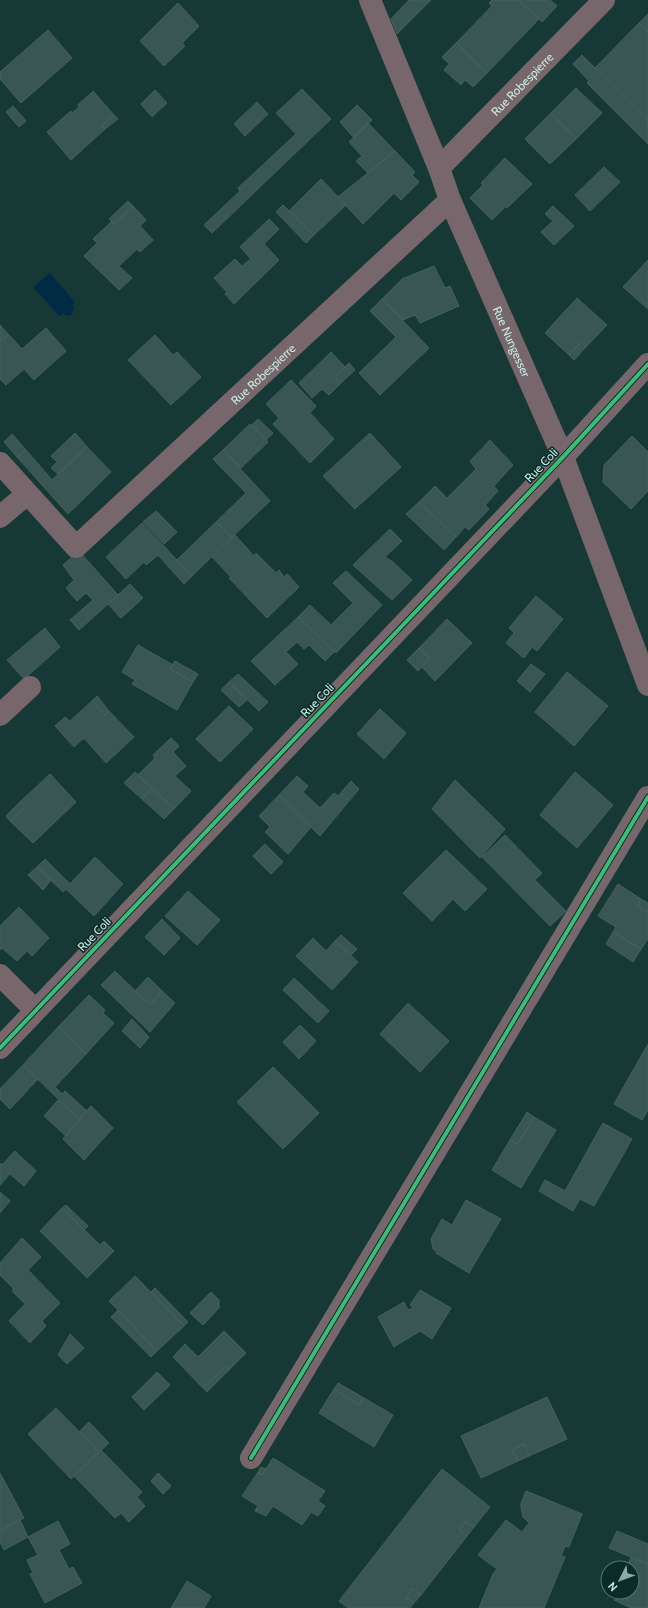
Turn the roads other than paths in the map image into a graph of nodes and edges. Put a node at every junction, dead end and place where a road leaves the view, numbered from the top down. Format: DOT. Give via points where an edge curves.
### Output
graph roads {
  1 [pos="370,0"];
  2 [pos="604,0"];
  3 [pos="439,168"];
  4 [pos="450,200"];
  5 [pos="648,364"];
  6 [pos="563,456"];
  7 [pos="0,463"];
  8 [pos="28,494"];
  9 [pos="0,517"];
  10 [pos="648,685"];
  11 [pos="30,687"];
  12 [pos="0,715"];
  13 [pos="648,797"];
  14 [pos="0,975"];
  15 [pos="35,1010"];
  16 [pos="0,1048"];
  17 [pos="251,1458"];
  1 -- 3 [label="street, Rue Nungesser"];
  2 -- 3 [label="street, Rue Robespierre"];
  3 -- 4 [label="street, Rue Nungesser"];
  4 -- 6 [label="street, Rue Nungesser"];
  4 -- 8 [label="street, Rue Robespierre" via="76,547"];
  5 -- 6 [label="street, Rue Coli"];
  6 -- 10 [label="street, Rue Nungesser"];
  6 -- 15 [label="street, Rue Coli"];
  7 -- 8 [label="street"];
  8 -- 9 [label="street"];
  11 -- 12 [label="street"];
  13 -- 17 [label="street"];
  14 -- 15 [label="street"];
  15 -- 16 [label="street, Rue Coli"];
}
